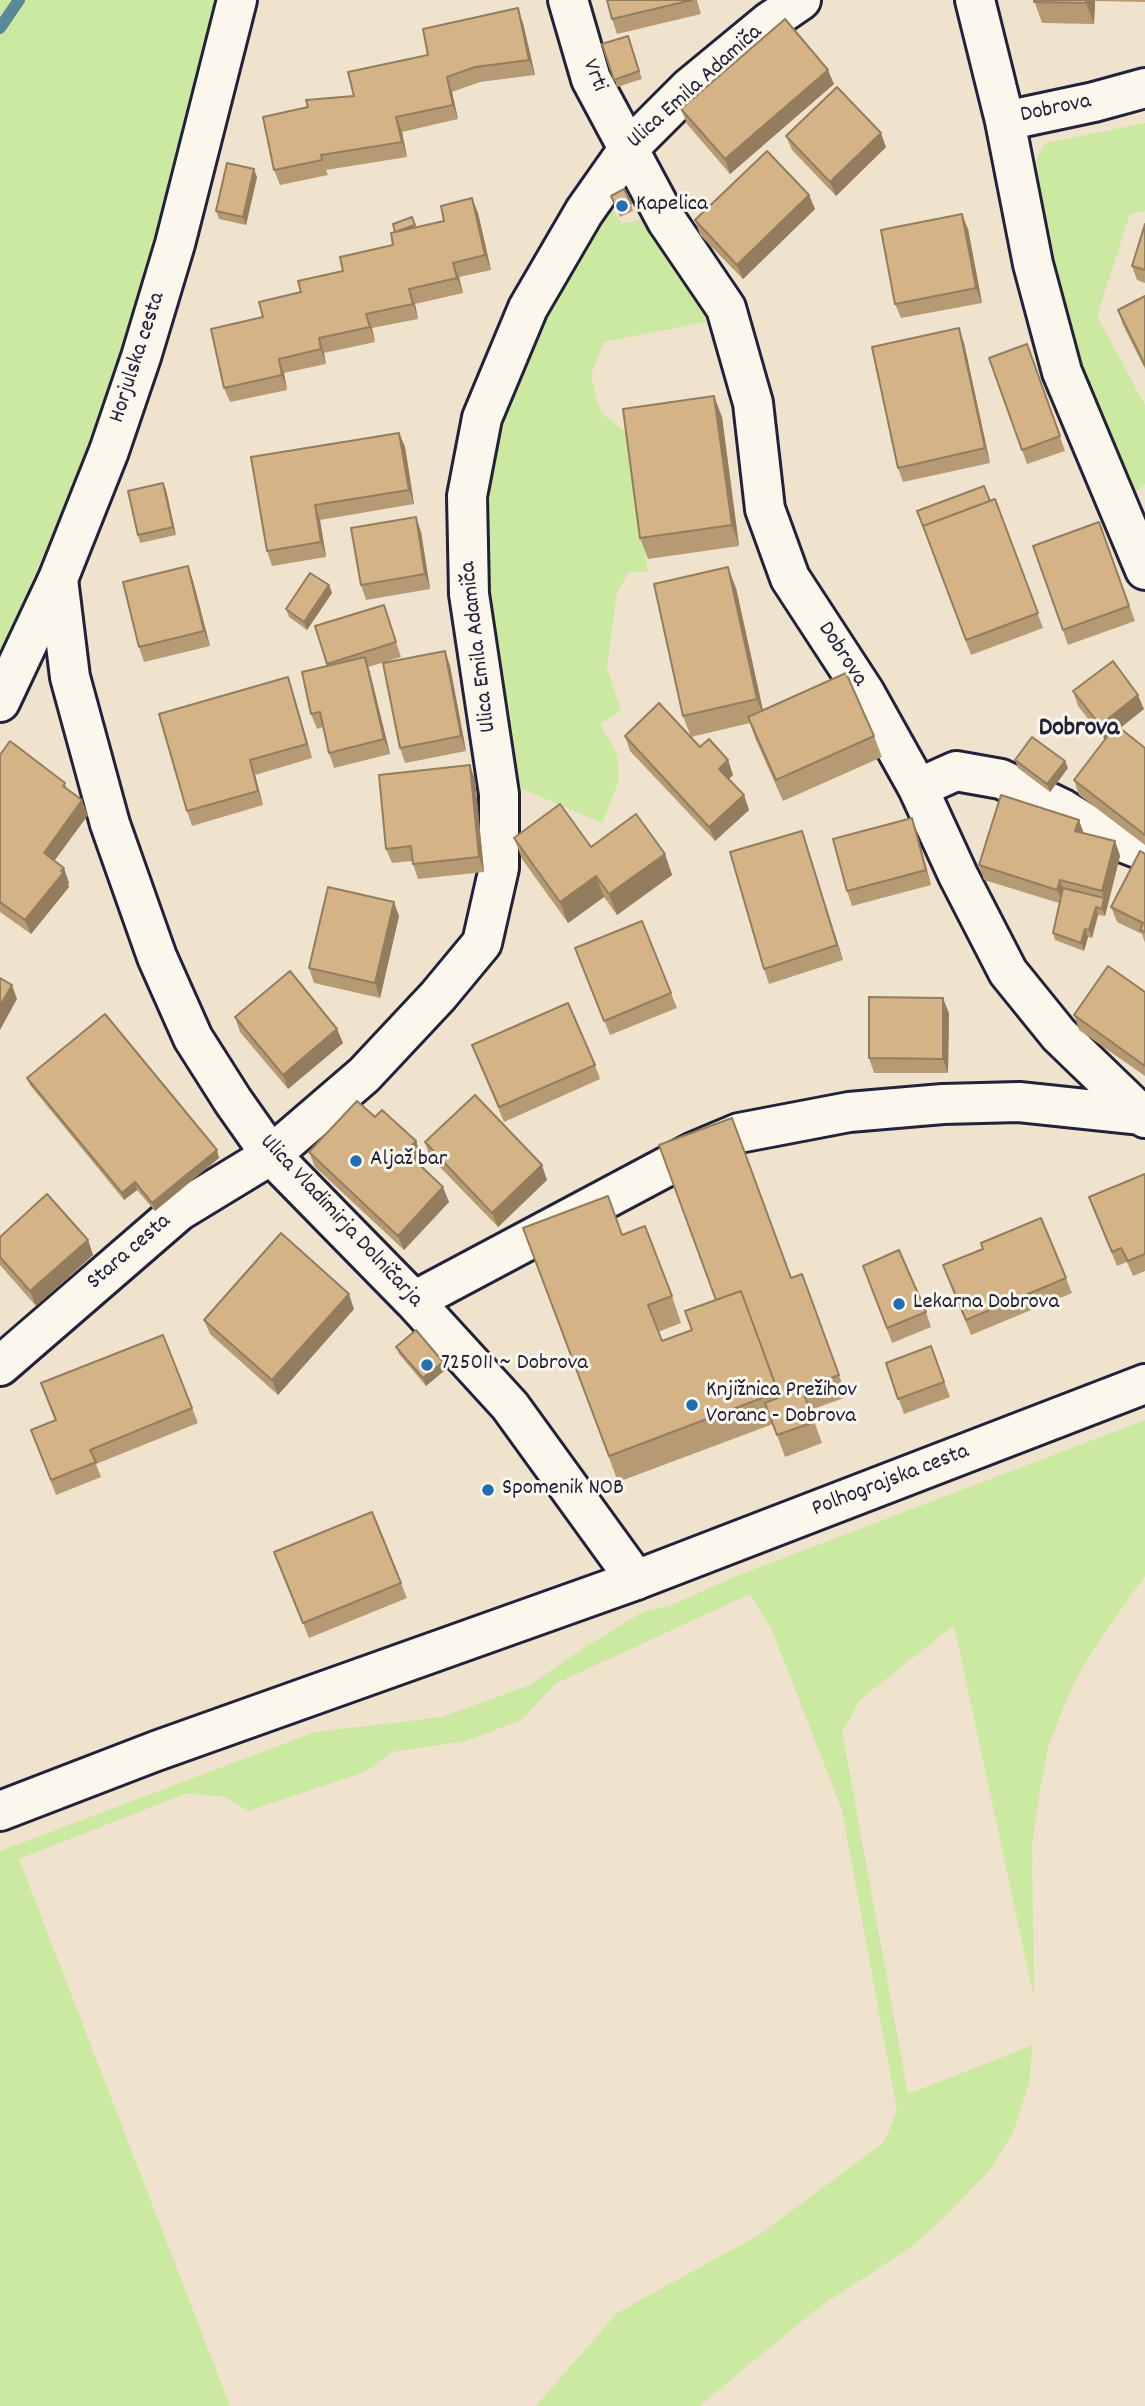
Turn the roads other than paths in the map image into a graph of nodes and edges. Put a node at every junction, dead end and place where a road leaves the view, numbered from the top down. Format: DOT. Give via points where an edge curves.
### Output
graph roads {
  1 [pos="237,0"];
  2 [pos="568,0"];
  3 [pos="802,0"];
  4 [pos="975,0"];
  5 [pos="1145,88"];
  6 [pos="1005,121"];
  7 [pos="629,148"];
  8 [pos="1141,545"];
  9 [pos="58,579"];
  10 [pos="0,702"];
  11 [pos="918,788"];
  12 [pos="1145,851"];
  13 [pos="1143,1117"];
  14 [pos="271,1155"];
  15 [pos="414,1301"];
  16 [pos="0,1366"];
  17 [pos="1145,1384"];
  18 [pos="636,1580"];
  19 [pos="0,1811"];
  1 -- 9 [label="street, Horjulska cesta" via="145,344"];
  2 -- 7 [label="street, Vrti" via="591,79"];
  3 -- 7 [label="street, Ulica Emila Adamiča" via="689,88"];
  4 -- 6 [label="street, Dobrova"];
  5 -- 6 [label="street, Dobrova"];
  6 -- 8 [label="street" via="1033,264 1062,372"];
  7 -- 11 [label="street, Dobrova" via="667,221 726,308 753,403 765,509 790,578 865,693"];
  7 -- 14 [label="street, Ulica Emila Adamiča" via="584,212 528,308 482,418 467,496 469,594 499,794 499,868 482,943 364,1075"];
  9 -- 10 [label="street, Horjulska cesta"];
  9 -- 14 [label="street, Ulica Vladimirja Dolničarja" via="70,677 110,824 157,957 193,1038"];
  11 -- 12 [label="street" via="956,771 1001,779 1106,836"];
  11 -- 13 [label="street, Dobrova" via="1008,972 1059,1035"];
  13 -- 15 [label="street" via="1019,1102 943,1104 849,1112 739,1133 694,1152"];
  14 -- 15 [label="street, Ulica Vladimirja Dolničarja"];
  14 -- 16 [label="street, Stara cesta" via="179,1211"];
  15 -- 18 [label="street, Ulica Vladimirja Dolničarja" via="510,1406"];
  17 -- 18 [label="street, Polhograjska cesta"];
  18 -- 19 [label="street, Polhograjska cesta"];
}
